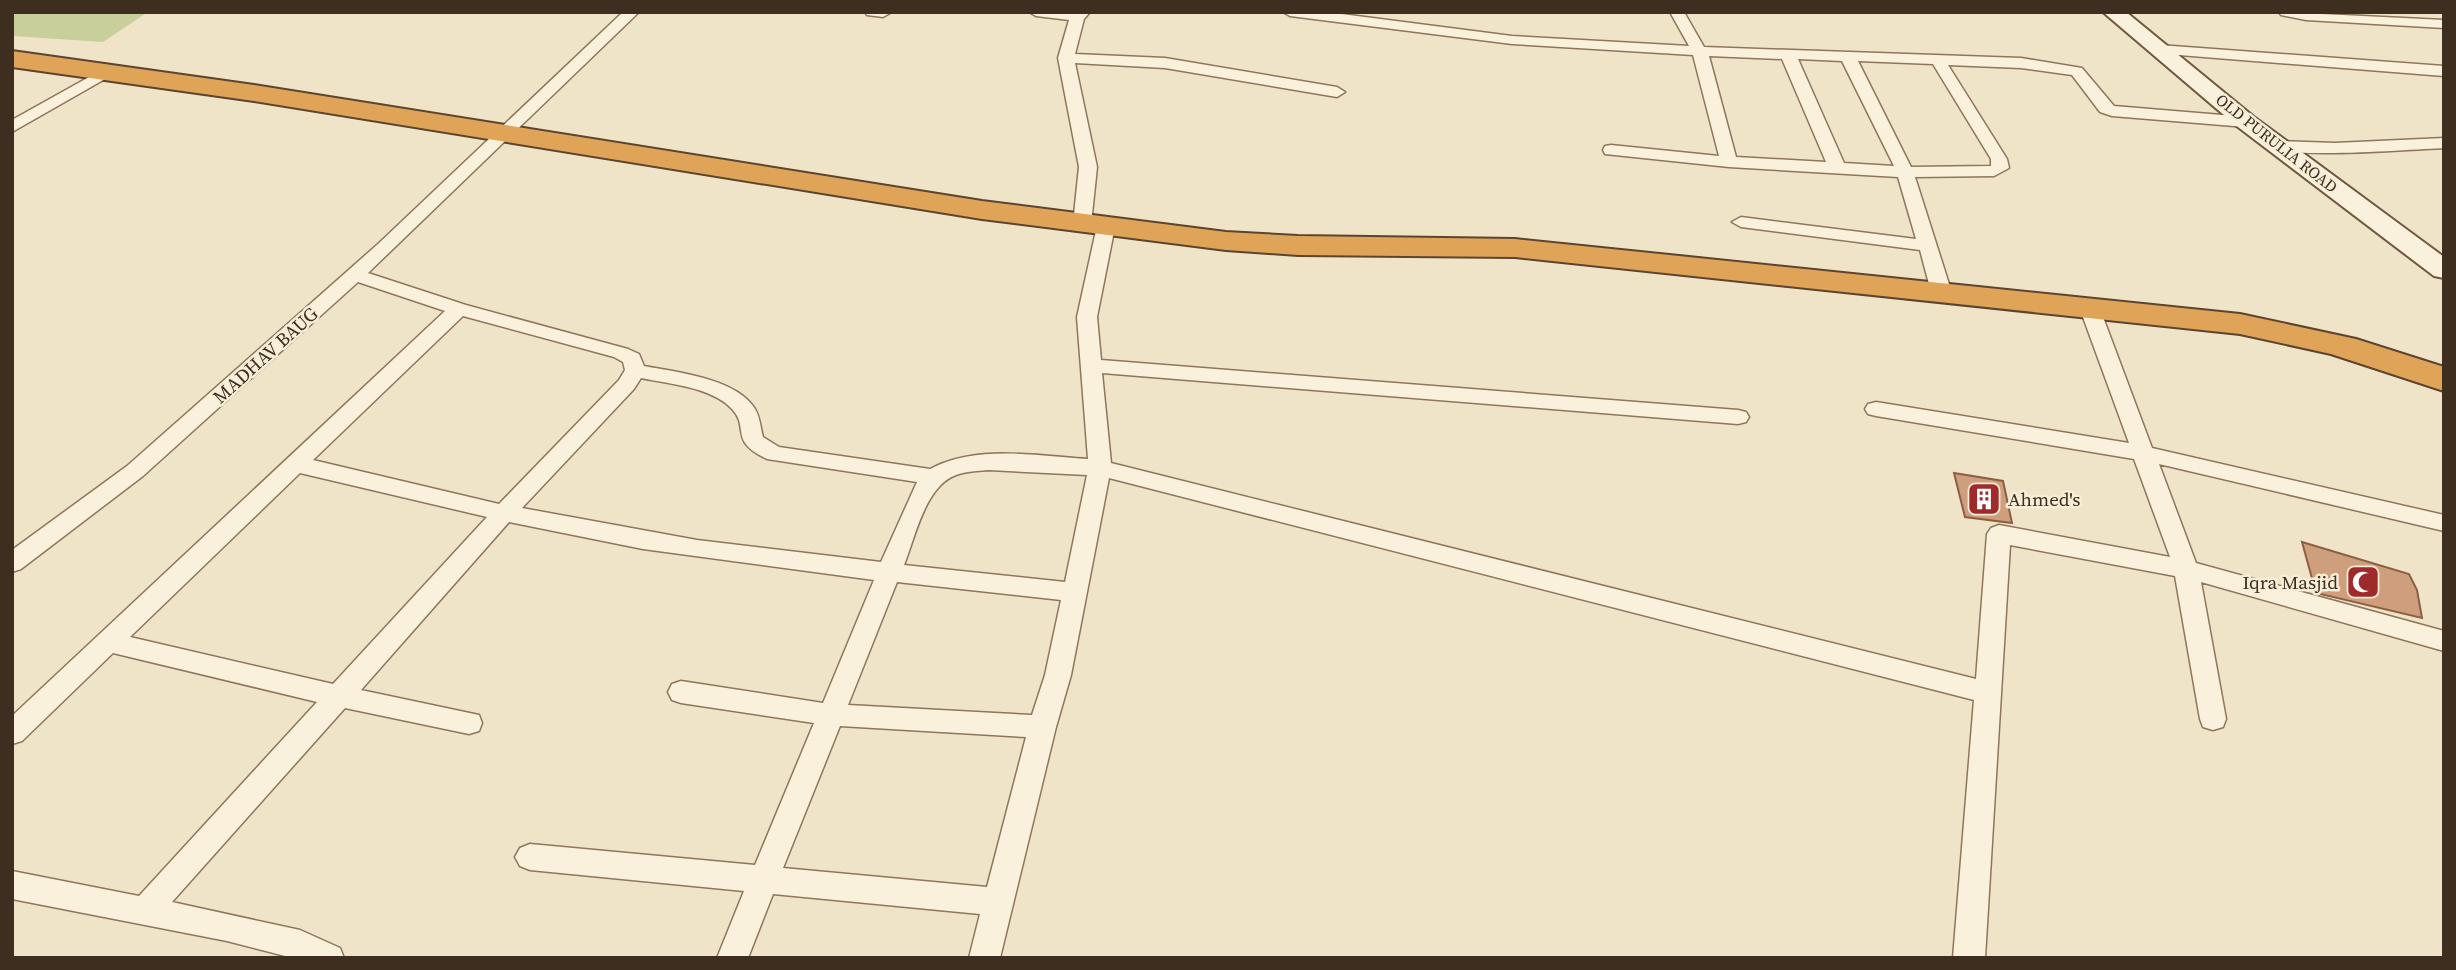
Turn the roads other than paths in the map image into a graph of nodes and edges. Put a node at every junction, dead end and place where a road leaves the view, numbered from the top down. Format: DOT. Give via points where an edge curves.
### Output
graph roads {
  1 [pos="632,12"];
  2 [pos="1036,12"];
  3 [pos="1290,12"];
  4 [pos="1677,12"];
  5 [pos="2113,12"];
  6 [pos="2286,12"];
  7 [pos="1080,15"];
  8 [pos="2444,24"];
  9 [pos="12,50"];
  10 [pos="2159,50"];
  11 [pos="1700,52"];
  12 [pos="1789,57"];
  13 [pos="1848,57"];
  14 [pos="1066,58"];
  15 [pos="12,59"];
  16 [pos="1937,59"];
  17 [pos="2444,71"];
  18 [pos="107,72"];
  19 [pos="1337,92"];
  20 [pos="2246,122"];
  21 [pos="12,127"];
  22 [pos="511,129"];
  23 [pos="2444,143"];
  24 [pos="2278,146"];
  25 [pos="1611,150"];
  26 [pos="1729,162"];
  27 [pos="1837,167"];
  28 [pos="1905,172"];
  29 [pos="1091,222"];
  30 [pos="1741,222"];
  31 [pos="1928,246"];
  32 [pos="2444,270"];
  33 [pos="355,275"];
  34 [pos="1939,284"];
  35 [pos="459,309"];
  36 [pos="2090,309"];
  37 [pos="2444,365"];
  38 [pos="1091,366"];
  39 [pos="635,370"];
  40 [pos="2444,380"];
  41 [pos="1876,409"];
  42 [pos="1738,417"];
  43 [pos="2142,453"];
  44 [pos="296,464"];
  45 [pos="1100,468"];
  46 [pos="934,477"];
  47 [pos="503,514"];
  48 [pos="2444,523"];
  49 [pos="12,564"];
  50 [pos="2186,569"];
  51 [pos="890,573"];
  52 [pos="1075,592"];
  53 [pos="2444,641"];
  54 [pos="108,642"];
  55 [pos="681,692"];
  56 [pos="1988,693"];
  57 [pos="339,696"];
  58 [pos="832,715"];
  59 [pos="2213,719"];
  60 [pos="469,723"];
  61 [pos="1042,727"];
  62 [pos="12,733"];
  63 [pos="530,857"];
  64 [pos="765,878"];
  65 [pos="12,885"];
  66 [pos="999,902"];
  67 [pos="145,911"];
  68 [pos="329,958"];
  69 [pos="732,958"];
  70 [pos="984,958"];
  71 [pos="1969,958"];
  1 -- 22 [label="street, MADHAV BAUG"];
  2 -- 7 [label="street"];
  3 -- 11 [label="street" via="1512,40"];
  4 -- 11 [label="street"];
  5 -- 10 [label="main road, OLD PURULIA ROAD"];
  6 -- 8 [label="street"];
  7 -- 14 [label="street"];
  9 -- 22 [label="highway" via="171,71"];
  10 -- 17 [label="street"];
  10 -- 20 [label="main road, OLD PURULIA ROAD"];
  11 -- 12 [label="street"];
  11 -- 26 [label="street"];
  12 -- 13 [label="street"];
  12 -- 27 [label="street"];
  13 -- 16 [label="street"];
  13 -- 28 [label="street"];
  14 -- 19 [label="street" via="1166,63"];
  14 -- 29 [label="street" via="1088,167"];
  15 -- 18 [label="highway"];
  16 -- 20 [label="street" via="2072,69 2112,111"];
  16 -- 28 [label="street" via="1999,159 2000,168 1982,173"];
  18 -- 21 [label="street"];
  18 -- 22 [label="highway"];
  20 -- 24 [label="main road, OLD PURULIA ROAD"];
  22 -- 29 [label="highway"];
  22 -- 33 [label="street, MADHAV BAUG"];
  23 -- 24 [label="street"];
  24 -- 32 [label="main road, OLD PURULIA ROAD"];
  25 -- 26 [label="street"];
  26 -- 27 [label="street"];
  27 -- 28 [label="street"];
  28 -- 31 [label="street"];
  29 -- 34 [label="highway" via="1325,237 1450,235 1531,240"];
  29 -- 36 [label="highway" via="1280,245 1463,245 1542,251"];
  29 -- 38 [label="street" via="1087,317"];
  30 -- 31 [label="street"];
  31 -- 34 [label="street"];
  33 -- 35 [label="street"];
  33 -- 49 [label="street, MADHAV BAUG" via="135,471"];
  34 -- 37 [label="highway" via="2197,308 2331,328"];
  35 -- 39 [label="street" via="621,353 632,359"];
  35 -- 44 [label="street"];
  36 -- 40 [label="highway" via="2295,333 2402,363"];
  36 -- 43 [label="street"];
  38 -- 42 [label="street"];
  38 -- 45 [label="street"];
  39 -- 46 [label="street" via="736,400 748,413 751,440 758,448"];
  39 -- 47 [label="street" via="627,384"];
  41 -- 43 [label="street"];
  43 -- 48 [label="street"];
  43 -- 50 [label="street"];
  44 -- 47 [label="street"];
  44 -- 54 [label="street"];
  45 -- 46 [label="street" via="974,463 946,469"];
  45 -- 52 [label="street"];
  45 -- 56 [label="street"];
  46 -- 51 [label="street" via="915,508"];
  47 -- 51 [label="street" via="644,540"];
  47 -- 57 [label="street"];
  50 -- 53 [label="street"];
  50 -- 56 [label="street" via="1999,534"];
  50 -- 59 [label="street"];
  51 -- 52 [label="street"];
  51 -- 58 [label="street"];
  52 -- 61 [label="street"];
  54 -- 57 [label="street"];
  54 -- 62 [label="street"];
  55 -- 58 [label="street"];
  56 -- 71 [label="street"];
  57 -- 60 [label="street"];
  57 -- 67 [label="street"];
  58 -- 61 [label="street"];
  58 -- 64 [label="street"];
  61 -- 66 [label="street"];
  63 -- 64 [label="street"];
  64 -- 66 [label="street"];
  64 -- 69 [label="street"];
  65 -- 67 [label="street"];
  66 -- 70 [label="street"];
  67 -- 68 [label="street" via="300,945"];
}
